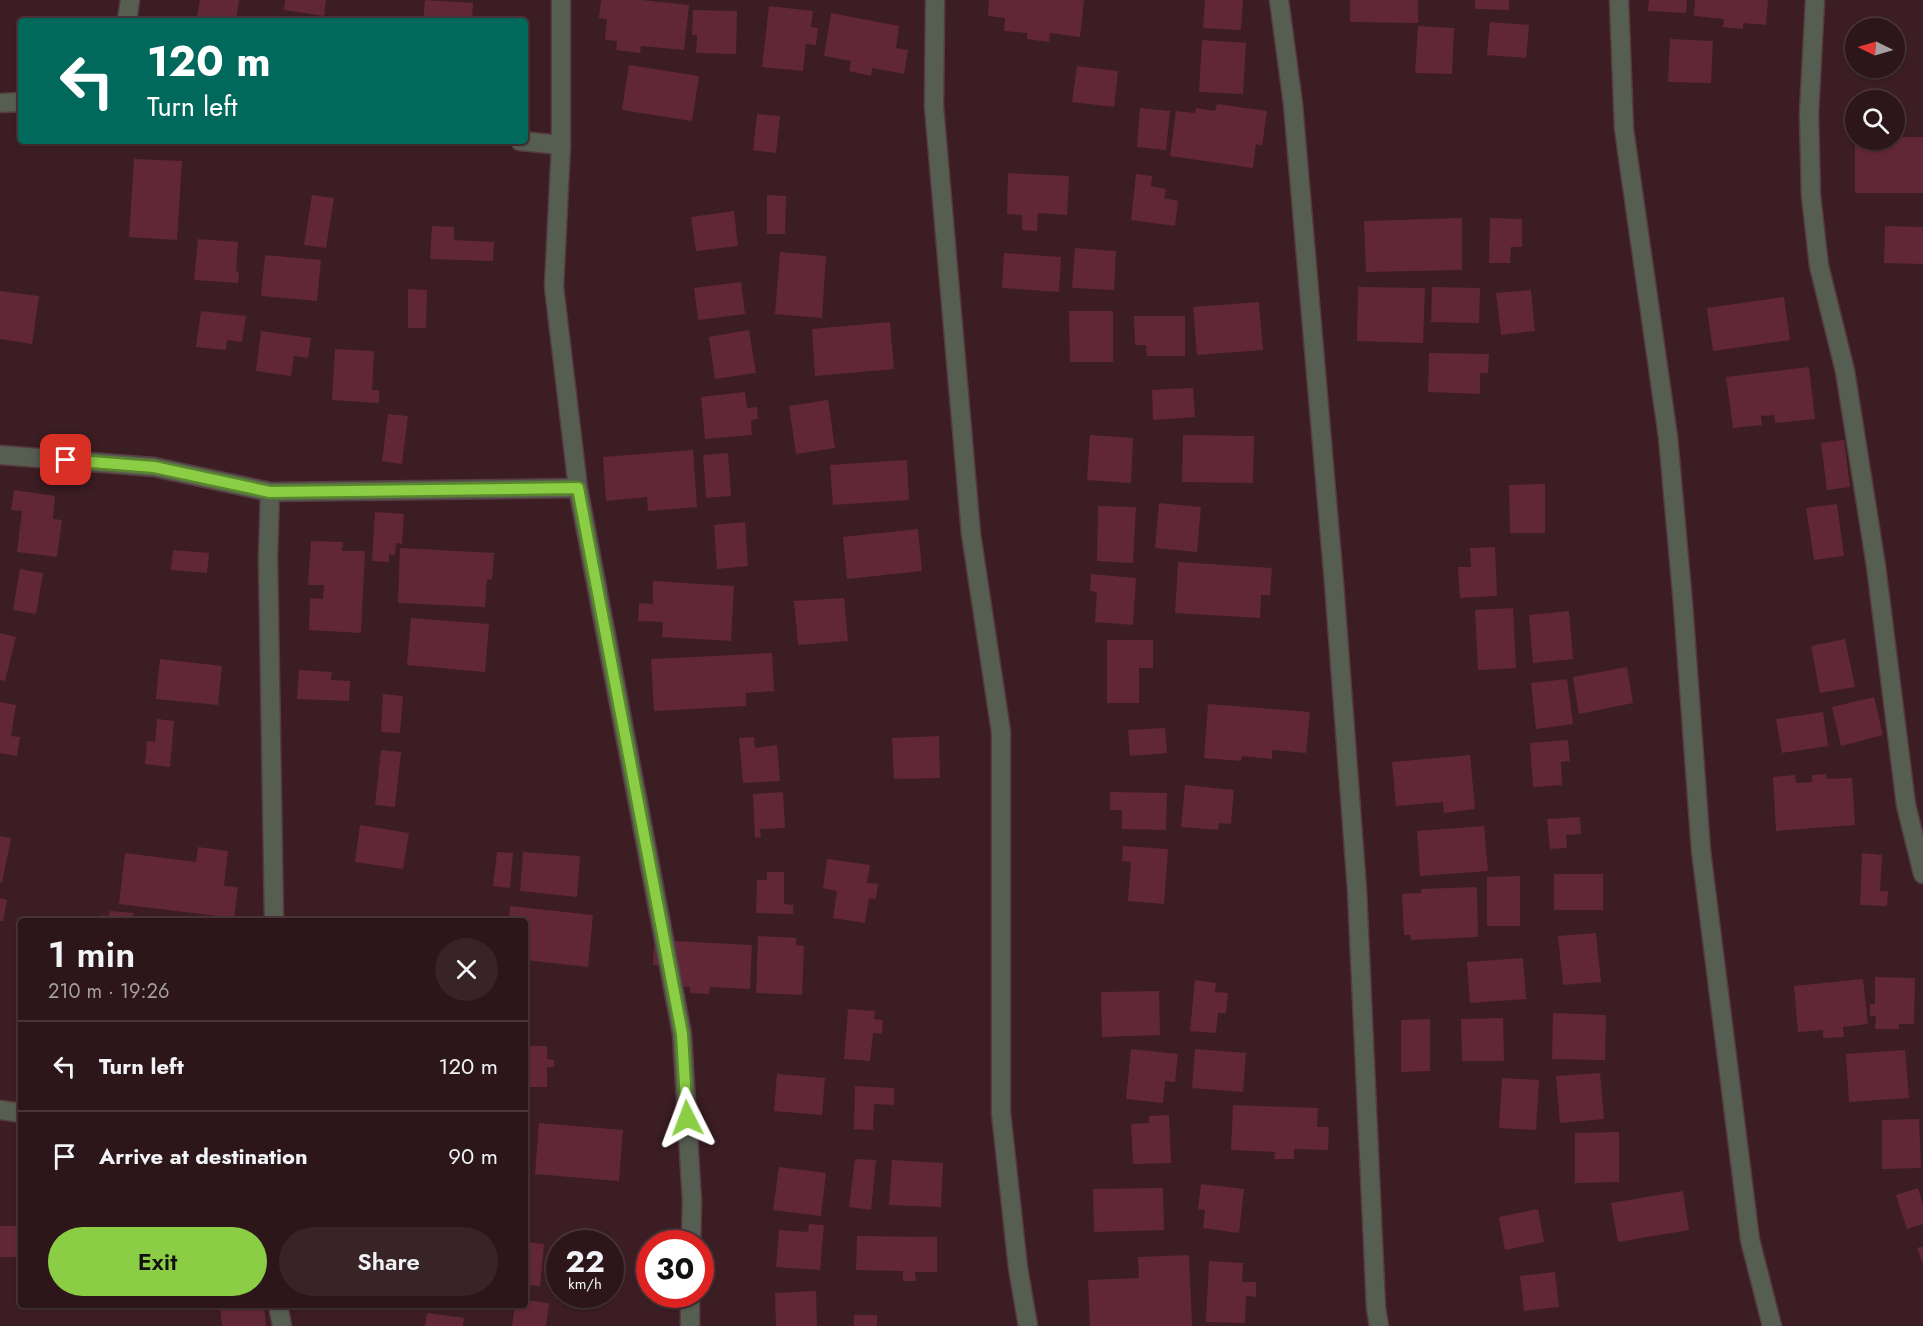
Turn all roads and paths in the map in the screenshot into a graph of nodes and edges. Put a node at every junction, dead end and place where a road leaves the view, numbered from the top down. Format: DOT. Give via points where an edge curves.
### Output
graph roads {
  1 [pos="130,0"];
  2 [pos="561,0"];
  3 [pos="935,0"];
  4 [pos="1279,0"];
  5 [pos="1619,0"];
  6 [pos="1815,0"];
  7 [pos="128,18"];
  8 [pos="18,102"];
  9 [pos="0,103"];
  10 [pos="528,142"];
  11 [pos="561,145"];
  12 [pos="0,455"];
  13 [pos="578,488"];
  14 [pos="270,492"];
  15 [pos="1923,874"];
  16 [pos="274,918"];
  17 [pos="0,1110"];
  18 [pos="18,1113"];
  19 [pos="691,1230"];
  20 [pos="279,1308"];
  21 [pos="690,1308"];
  22 [pos="282,1326"];
  23 [pos="690,1326"];
  24 [pos="1029,1326"];
  25 [pos="1379,1326"];
  26 [pos="1772,1326"];
  1 -- 7 [label="street"];
  2 -- 11 [label="street"];
  3 -- 24 [label="street" via="934,107 971,534 1001,732 1001,1113 1018,1268"];
  4 -- 25 [label="street" via="1293,104 1335,595 1357,890"];
  5 -- 26 [label="street" via="1623,129 1668,437 1701,851 1750,1240"];
  6 -- 15 [label="street" via="1809,114 1811,196 1819,266 1846,382 1876,566 1906,805"];
  8 -- 9 [label="street"];
  10 -- 11 [label="street"];
  11 -- 13 [label="street" via="554,287"];
  12 -- 14 [label="street" via="154,467"];
  13 -- 14 [label="street"];
  13 -- 19 [label="street" via="682,1034"];
  14 -- 16 [label="street"];
  17 -- 18 [label="street"];
  20 -- 22 [label="street"];
  21 -- 23 [label="street"];
}
